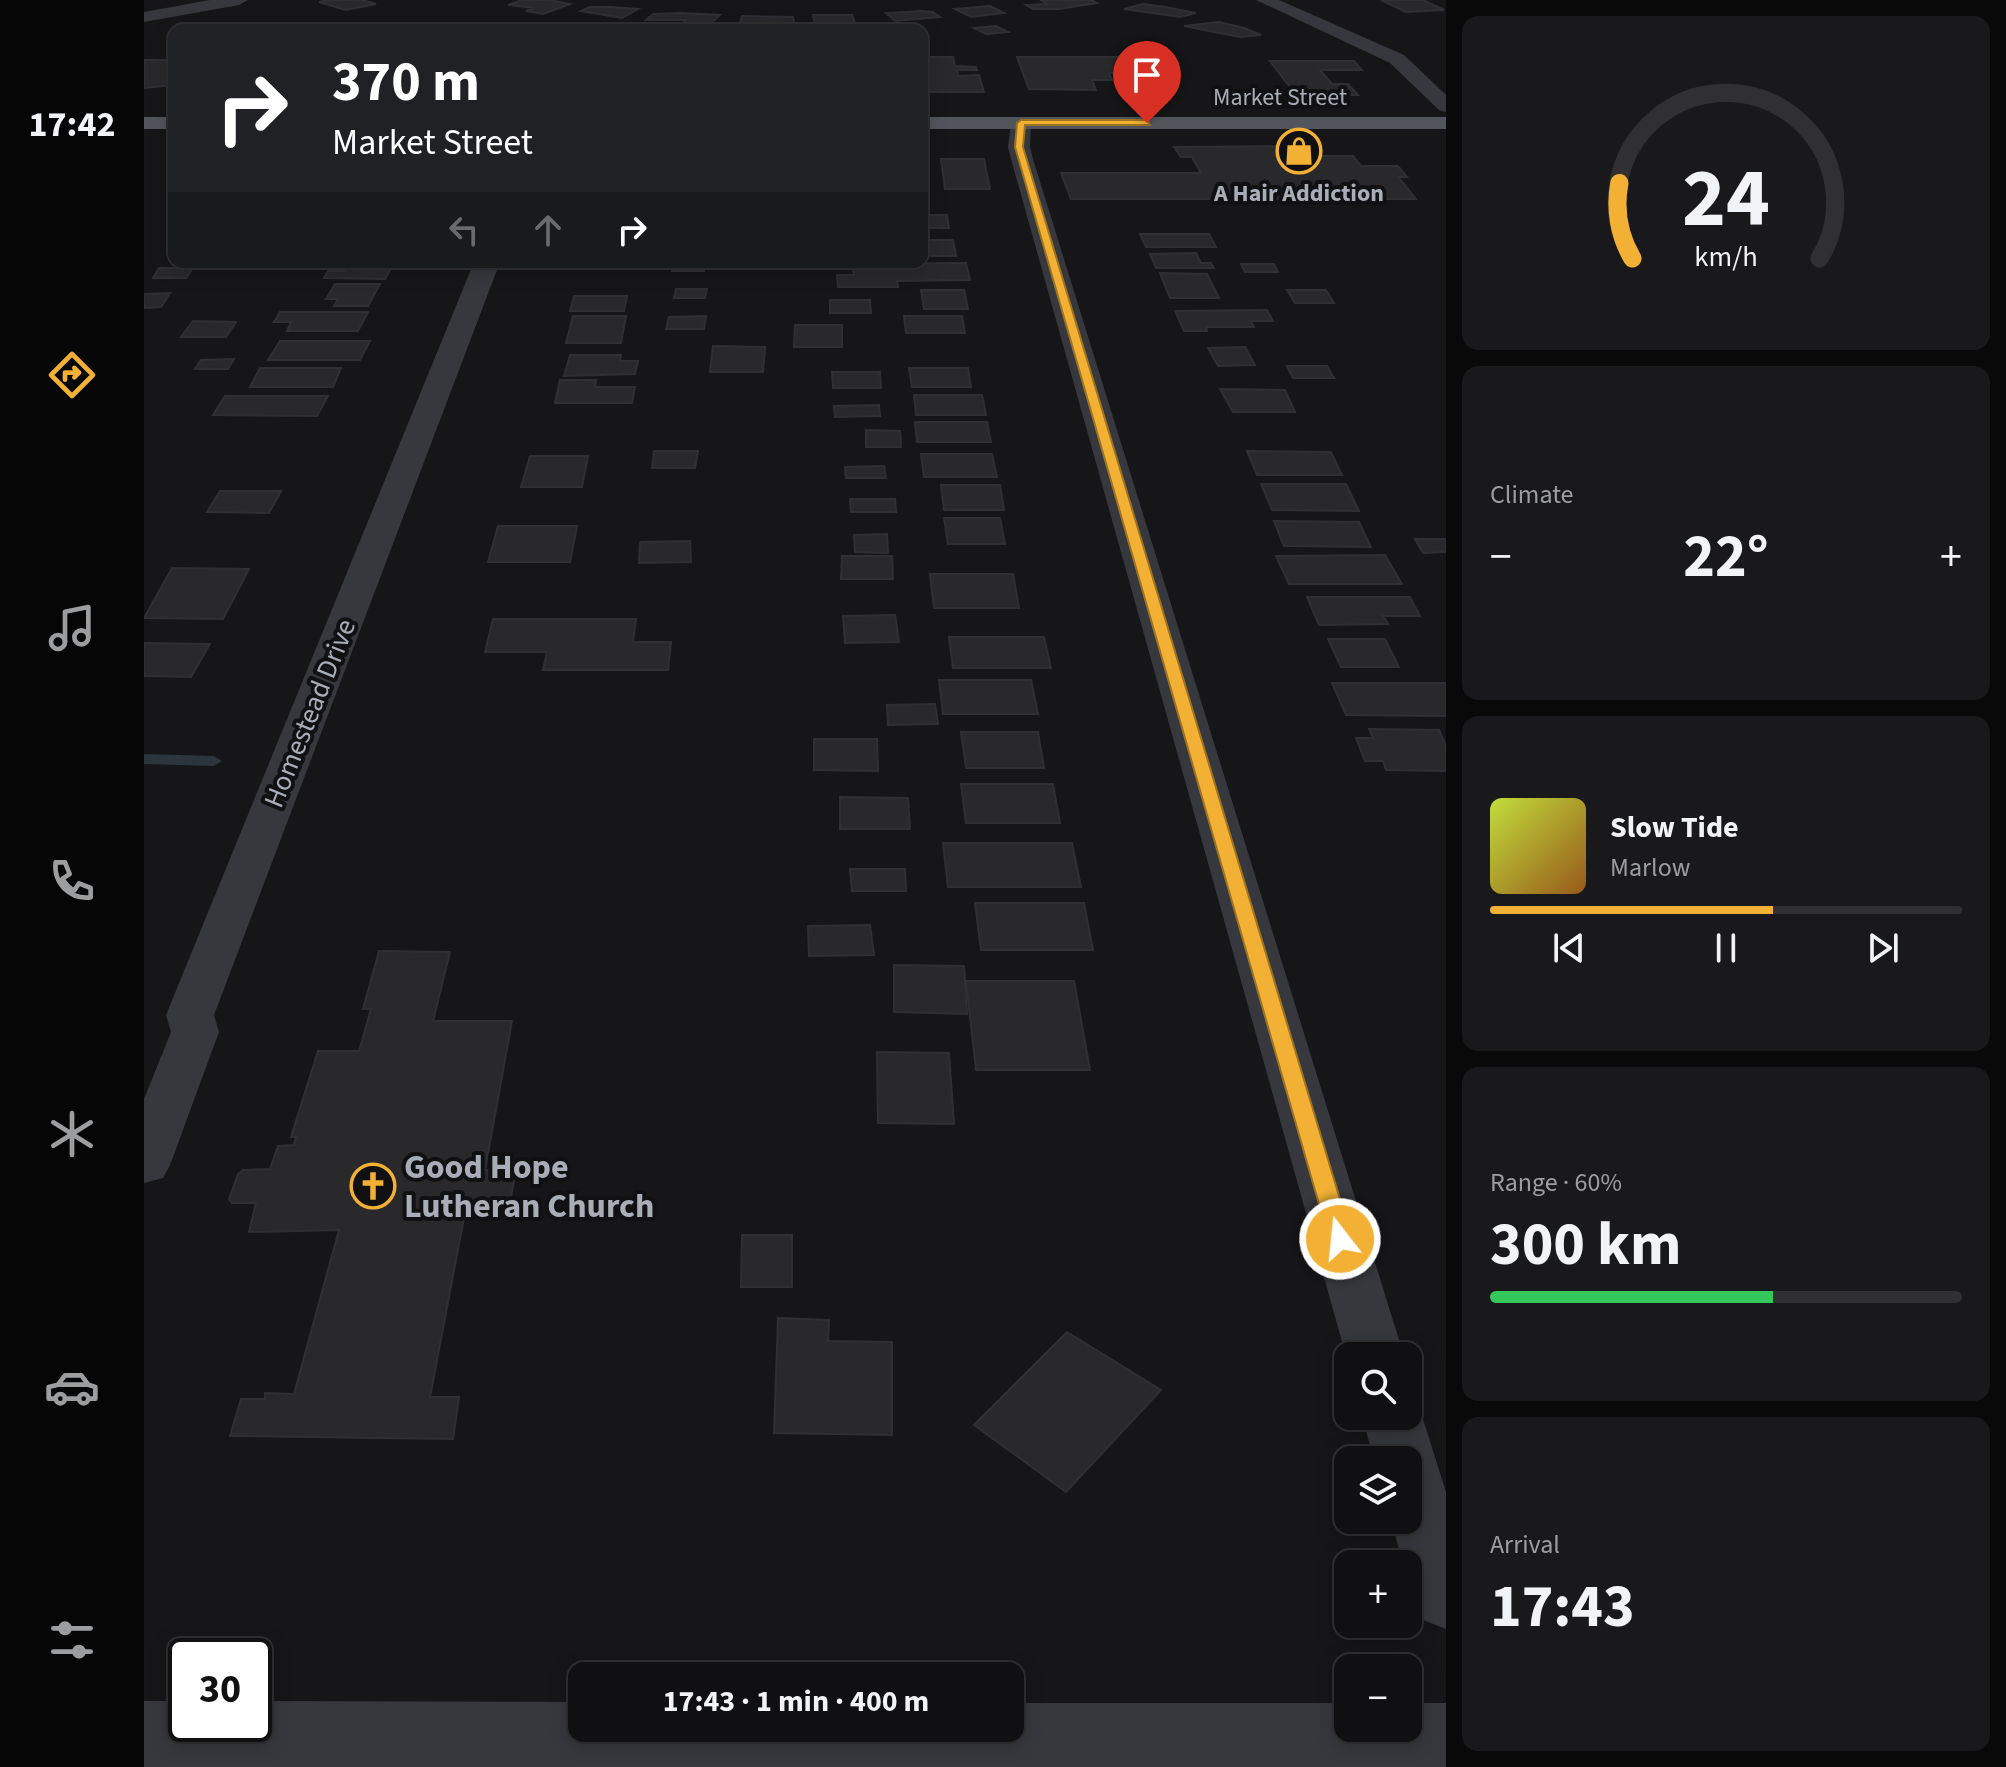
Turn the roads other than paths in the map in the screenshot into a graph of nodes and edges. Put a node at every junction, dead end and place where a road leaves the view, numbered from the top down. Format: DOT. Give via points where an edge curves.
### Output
graph roads {
  1 [pos="239,0"];
  2 [pos="1265,0"];
  3 [pos="144,17"];
  4 [pos="1446,106"];
  5 [pos="144,123"];
  6 [pos="168,123"];
  7 [pos="928,123"];
  8 [pos="1021,123"];
  9 [pos="1446,123"];
  10 [pos="485,268"];
  11 [pos="144,1165"];
  12 [pos="1371,1342"];
  13 [pos="1422,1517"];
  14 [pos="1446,1600"];
  15 [pos="144,1734"];
  16 [pos="1446,1736"];
  1 -- 3 [label="street"];
  2 -- 4 [label="street" via="1390,55"];
  5 -- 6 [label="main road"];
  7 -- 8 [label="main road, Market Street"];
  8 -- 9 [label="main road, Market Street"];
  8 -- 12 [label="street" via="1022,159"];
  10 -- 11 [label="street, Homestead Drive" via="190,1015 195,1032"];
  13 -- 14 [label="street"];
  15 -- 16 [label="street"];
}
